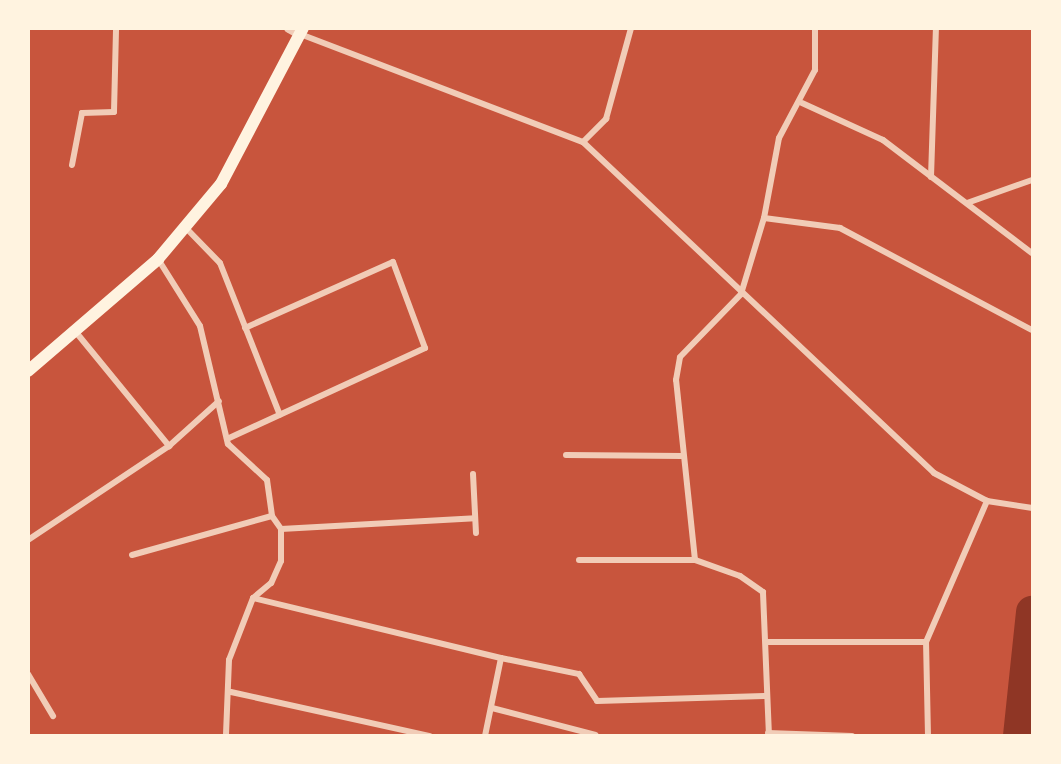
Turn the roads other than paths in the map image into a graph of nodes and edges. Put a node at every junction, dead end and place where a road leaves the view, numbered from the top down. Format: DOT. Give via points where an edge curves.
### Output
graph roads {
  1 [pos="116,28"];
  2 [pos="631,28"];
  3 [pos="815,28"];
  4 [pos="936,28"];
  5 [pos="297,30"];
  6 [pos="802,103"];
  7 [pos="583,142"];
  8 [pos="72,165"];
  9 [pos="931,177"];
  10 [pos="1032,180"];
  11 [pos="967,203"];
  12 [pos="765,218"];
  13 [pos="185,227"];
  14 [pos="1032,253"];
  15 [pos="158,259"];
  16 [pos="741,294"];
  17 [pos="245,328"];
  18 [pos="1032,330"];
  19 [pos="75,331"];
  20 [pos="28,371"];
  21 [pos="219,401"];
  22 [pos="280,415"];
  23 [pos="227,440"];
  24 [pos="170,446"];
  25 [pos="566,455"];
  26 [pos="682,456"];
  27 [pos="473,474"];
  28 [pos="987,501"];
  29 [pos="1032,508"];
  30 [pos="272,516"];
  31 [pos="475,518"];
  32 [pos="281,528"];
  33 [pos="476,533"];
  34 [pos="28,540"];
  35 [pos="132,555"];
  36 [pos="579,560"];
  37 [pos="695,560"];
  38 [pos="253,598"];
  39 [pos="768,642"];
  40 [pos="926,642"];
  41 [pos="501,658"];
  42 [pos="28,674"];
  43 [pos="231,692"];
  44 [pos="766,696"];
  45 [pos="492,708"];
  46 [pos="53,716"];
  47 [pos="768,734"];
  48 [pos="226,735"];
  49 [pos="430,735"];
  50 [pos="485,735"];
  51 [pos="596,735"];
  52 [pos="852,735"];
  53 [pos="928,735"];
  1 -- 8 [label="street" via="114,111 82,113"];
  2 -- 7 [label="street" via="606,119"];
  3 -- 6 [label="street" via="815,70"];
  4 -- 9 [label="street"];
  5 -- 7 [label="street"];
  5 -- 13 [label="main road" via="221,184"];
  6 -- 9 [label="street" via="884,140"];
  6 -- 12 [label="street" via="779,138"];
  7 -- 16 [label="street"];
  9 -- 11 [label="street"];
  10 -- 11 [label="street"];
  11 -- 14 [label="street"];
  12 -- 16 [label="street"];
  12 -- 18 [label="street" via="840,228"];
  13 -- 15 [label="main road"];
  13 -- 17 [label="street" via="220,263"];
  15 -- 19 [label="main road"];
  15 -- 21 [label="street" via="200,326"];
  16 -- 26 [label="street" via="680,357 676,380"];
  16 -- 28 [label="street" via="934,473"];
  17 -- 22 [label="street"];
  17 -- 22 [label="street" via="393,262 425,348"];
  19 -- 20 [label="main road"];
  19 -- 24 [label="street"];
  21 -- 23 [label="street"];
  21 -- 24 [label="street"];
  22 -- 23 [label="street"];
  23 -- 30 [label="street" via="245,464 267,480"];
  24 -- 34 [label="street"];
  25 -- 26 [label="street"];
  26 -- 37 [label="street"];
  27 -- 31 [label="street"];
  28 -- 29 [label="street"];
  28 -- 40 [label="street"];
  30 -- 32 [label="street"];
  30 -- 35 [label="street"];
  31 -- 32 [label="street"];
  31 -- 33 [label="street"];
  32 -- 38 [label="street" via="281,561 271,583"];
  36 -- 37 [label="street"];
  37 -- 39 [label="street" via="740,576 763,592"];
  38 -- 41 [label="street"];
  38 -- 43 [label="street" via="229,660"];
  39 -- 40 [label="street"];
  39 -- 44 [label="street"];
  40 -- 53 [label="street"];
  41 -- 44 [label="street" via="579,674 597,701"];
  41 -- 45 [label="street"];
  42 -- 46 [label="street"];
  43 -- 48 [label="street"];
  43 -- 49 [label="street"];
  44 -- 47 [label="street"];
  45 -- 50 [label="street"];
  45 -- 51 [label="street"];
  47 -- 52 [label="street"];
}
